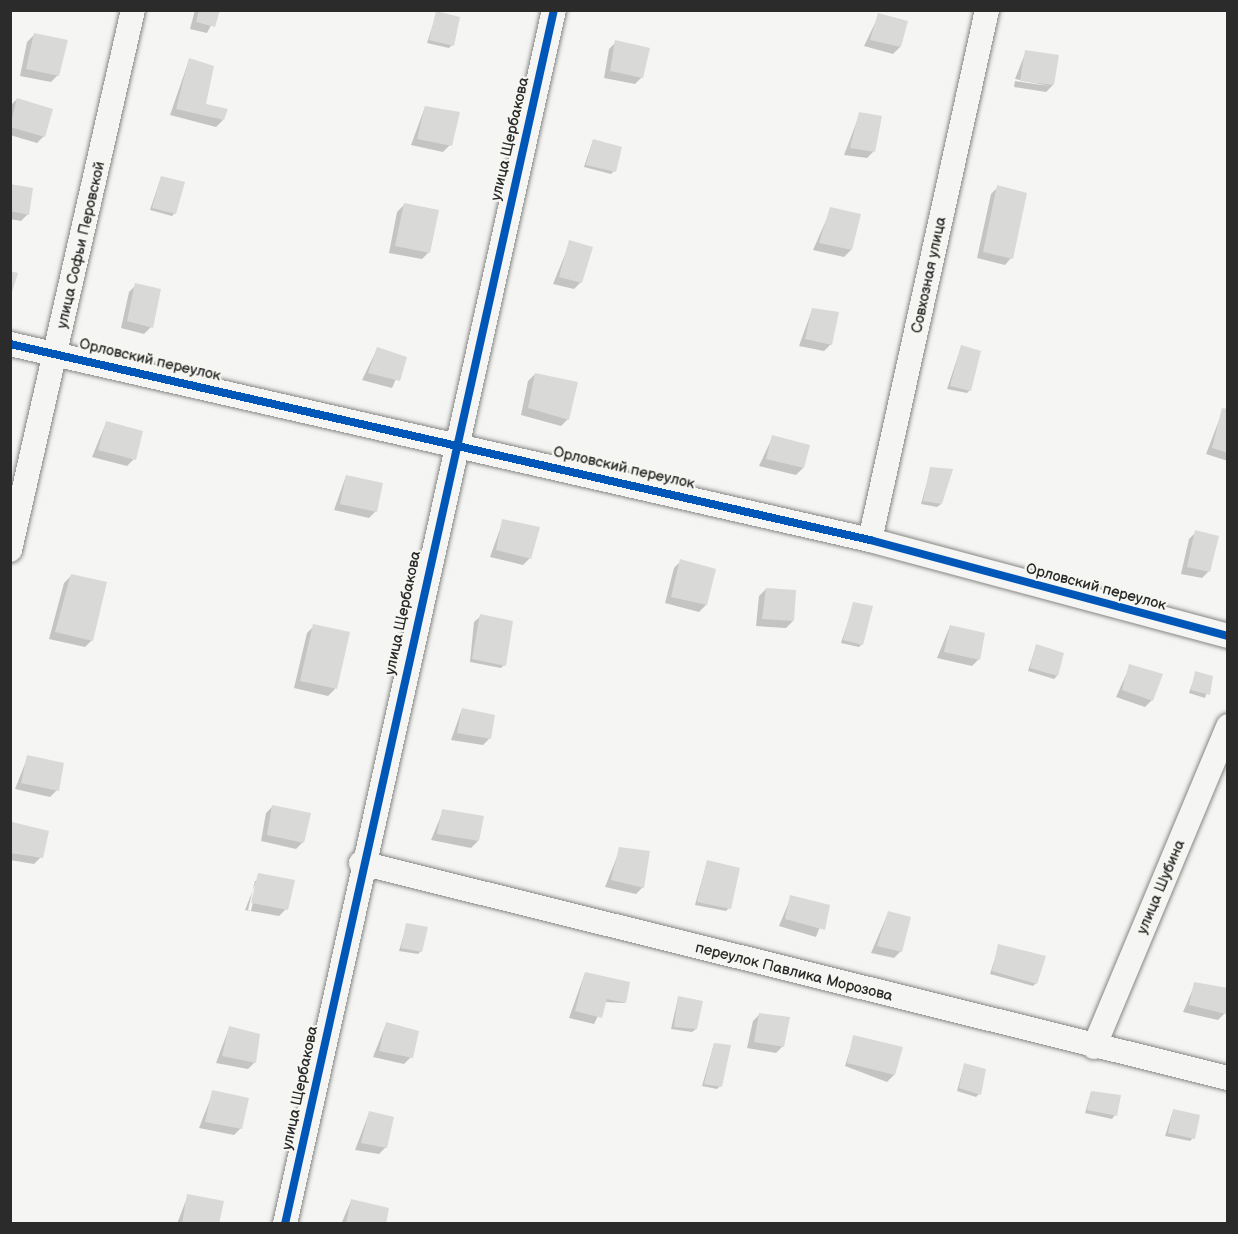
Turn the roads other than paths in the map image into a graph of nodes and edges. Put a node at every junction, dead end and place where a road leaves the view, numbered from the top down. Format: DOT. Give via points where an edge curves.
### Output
graph roads {
  1 [pos="133,10"];
  2 [pos="554,10"];
  3 [pos="987,10"];
  4 [pos="10,344"];
  5 [pos="57,353"];
  6 [pos="454,442"];
  7 [pos="870,540"];
  8 [pos="10,550"];
  9 [pos="1227,636"];
  10 [pos="1227,726"];
  11 [pos="361,863"];
  12 [pos="1094,1047"];
  13 [pos="1227,1078"];
  14 [pos="285,1224"];
  1 -- 5 [label="street, улица Софьи Перовской"];
  2 -- 6 [label="street, улица Щербакова"];
  3 -- 7 [label="street, Совхозная улица"];
  4 -- 5 [label="street, Орловский переулок"];
  5 -- 6 [label="street, Орловский переулок"];
  5 -- 8 [label="street, улица Софьи Перовской"];
  6 -- 7 [label="street, Орловский переулок"];
  6 -- 11 [label="street, улица Щербакова"];
  7 -- 9 [label="street, Орловский переулок"];
  10 -- 12 [label="street, улица Шубина"];
  11 -- 12 [label="street, переулок Павлика Морозова"];
  11 -- 14 [label="street, улица Щербакова"];
  12 -- 13 [label="street, переулок Павлика Морозова"];
}
